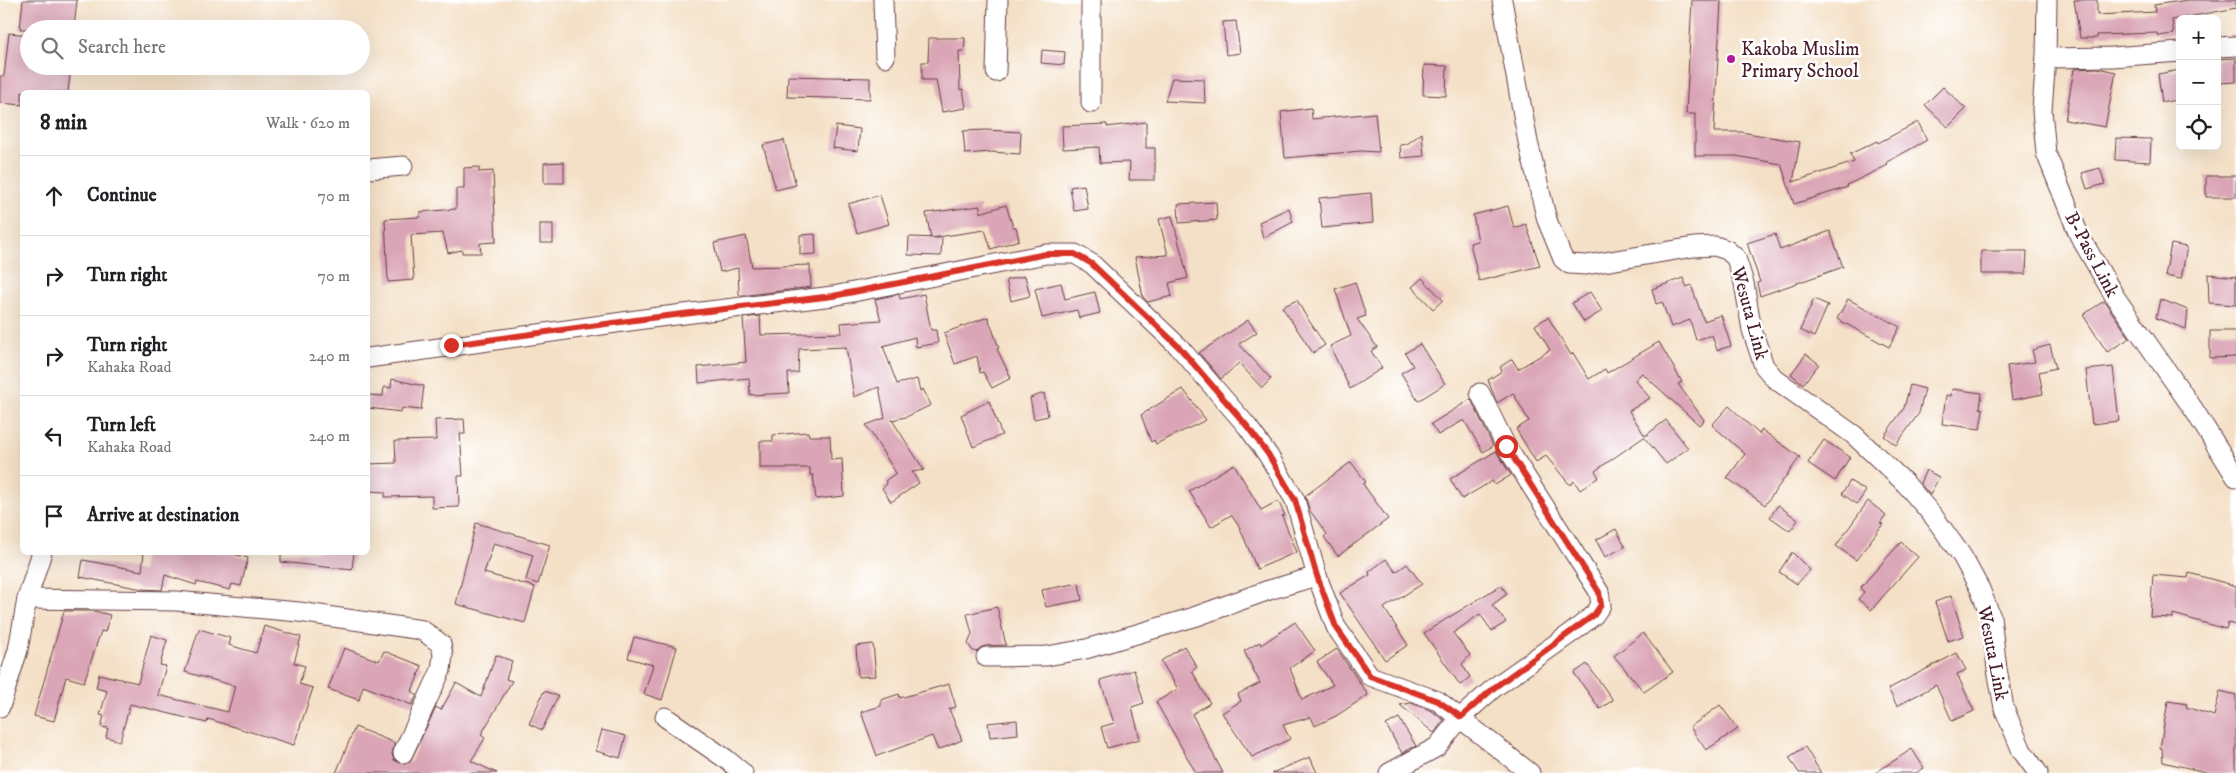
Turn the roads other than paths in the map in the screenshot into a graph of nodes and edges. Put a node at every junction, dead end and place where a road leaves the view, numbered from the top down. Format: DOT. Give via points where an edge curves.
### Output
graph roads {
  1 [pos="884,0"];
  2 [pos="998,0"];
  3 [pos="1091,0"];
  4 [pos="1502,0"];
  5 [pos="2046,0"];
  6 [pos="2236,46"];
  7 [pos="2221,47"];
  8 [pos="2176,52"];
  9 [pos="886,57"];
  10 [pos="2046,58"];
  11 [pos="996,72"];
  12 [pos="1091,103"];
  13 [pos="403,166"];
  14 [pos="370,169"];
  15 [pos="370,358"];
  16 [pos="1480,393"];
  17 [pos="2236,478"];
  18 [pos="41,555"];
  19 [pos="1317,576"];
  20 [pos="26,599"];
  21 [pos="986,657"];
  22 [pos="0,707"];
  23 [pos="665,717"];
  24 [pos="1461,717"];
  25 [pos="402,753"];
  26 [pos="743,773"];
  27 [pos="1389,773"];
  28 [pos="1530,773"];
  29 [pos="2038,773"];
  1 -- 9 [label="street"];
  2 -- 11 [label="street"];
  3 -- 12 [label="street"];
  4 -- 29 [label="street, Wesuta Link" via="1542,203 1563,259 1569,264 1586,265 1694,246 1727,250 1736,258 1752,330 1764,366 1775,379 1854,435 1905,483 1934,516 1962,556 1991,617 2004,708 2022,751"];
  5 -- 10 [label="street, B-Pass Link"];
  6 -- 7 [label="street"];
  8 -- 10 [label="street"];
  10 -- 17 [label="street, B-Pass Link" via="2042,110 2046,153 2079,235 2115,297 2183,394"];
  13 -- 14 [label="street"];
  15 -- 19 [label="street" via="641,319 833,296 1046,254 1075,254 1092,264 1179,347 1247,426 1295,500"];
  16 -- 24 [label="street" via="1506,446 1599,592 1601,605 1588,620 1495,687"];
  18 -- 20 [label="street"];
  19 -- 21 [label="street" via="1086,649 1047,656"];
  19 -- 24 [label="street" via="1336,627 1370,676 1438,701"];
  20 -- 22 [label="street" via="18,650"];
  20 -- 25 [label="street" via="176,600 299,612 422,630 441,644 441,670"];
  23 -- 26 [label="street"];
  24 -- 27 [label="street" via="1437,747"];
  24 -- 28 [label="street"];
}
